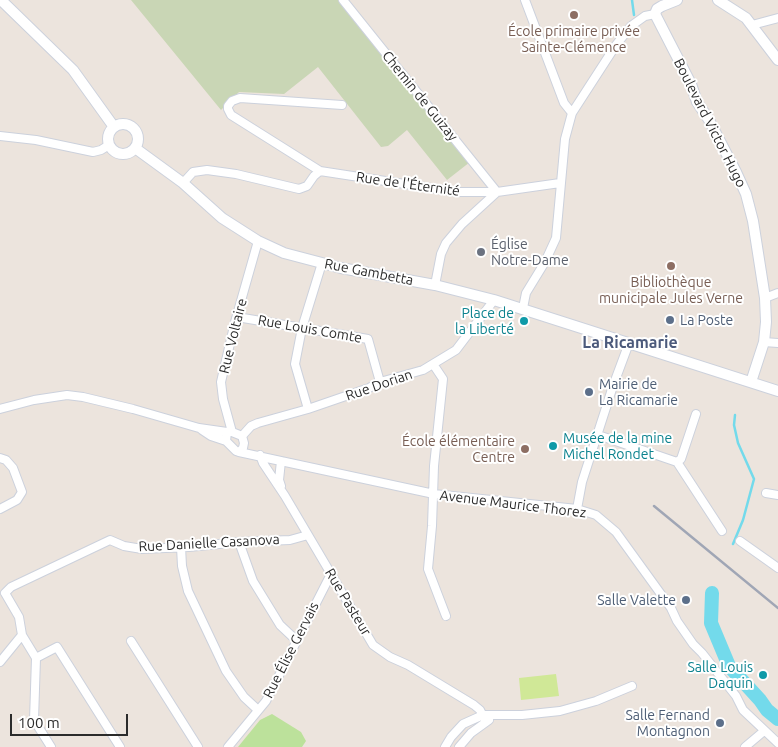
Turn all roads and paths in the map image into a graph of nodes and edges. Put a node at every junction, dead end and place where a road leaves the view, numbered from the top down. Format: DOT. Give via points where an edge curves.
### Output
graph roads {
  1 [pos="1,0"];
  2 [pos="343,0"];
  3 [pos="525,0"];
  4 [pos="676,0"];
  5 [pos="718,0"];
  6 [pos="655,14"];
  7 [pos="778,18"];
  8 [pos="752,25"];
  9 [pos="778,60"];
  10 [pos="342,105"];
  11 [pos="572,113"];
  12 [pos="114,127"];
  13 [pos="0,136"];
  14 [pos="109,145"];
  15 [pos="135,148"];
  16 [pos="320,171"];
  17 [pos="560,182"];
  18 [pos="183,183"];
  19 [pos="497,192"];
  20 [pos="258,241"];
  21 [pos="322,264"];
  22 [pos="435,285"];
  23 [pos="778,293"];
  24 [pos="765,298"];
  25 [pos="494,300"];
  26 [pos="523,308"];
  27 [pos="237,316"];
  28 [pos="302,328"];
  29 [pos="764,342"];
  30 [pos="629,343"];
  31 [pos="778,344"];
  32 [pos="432,364"];
  33 [pos="380,382"];
  34 [pos="751,382"];
  35 [pos="778,391"];
  36 [pos="0,409"];
  37 [pos="308,409"];
  38 [pos="696,414"];
  39 [pos="598,434"];
  40 [pos="228,435"];
  41 [pos="243,440"];
  42 [pos="239,452"];
  43 [pos="260,455"];
  44 [pos="0,458"];
  45 [pos="281,461"];
  46 [pos="676,462"];
  47 [pos="766,493"];
  48 [pos="434,494"];
  49 [pos="778,495"];
  50 [pos="285,496"];
  51 [pos="0,509"];
  52 [pos="577,509"];
  53 [pos="722,531"];
  54 [pos="308,535"];
  55 [pos="740,541"];
  56 [pos="240,542"];
  57 [pos="181,548"];
  58 [pos="778,568"];
  59 [pos="331,574"];
  60 [pos="2,593"];
  61 [pos="446,616"];
  62 [pos="22,635"];
  63 [pos="131,640"];
  64 [pos="297,641"];
  65 [pos="36,658"];
  66 [pos="0,662"];
  67 [pos="632,686"];
  68 [pos="258,710"];
  69 [pos="485,719"];
  70 [pos="764,731"];
  71 [pos="778,743"];
  72 [pos="51,747"];
  73 [pos="120,747"];
  74 [pos="198,747"];
  75 [pos="228,747"];
  76 [pos="445,747"];
  77 [pos="459,747"];
  78 [pos="746,747"];
  1 -- 12 [label="main road" via="74,70"];
  2 -- 19 [label="street, Chemin de Guizay"];
  3 -- 11 [label="street" via="564,103"];
  4 -- 6 [label="main road" via="662,6"];
  5 -- 8 [label="main road"];
  6 -- 11 [label="street" via="644,16 631,26"];
  6 -- 24 [label="main road, Boulevard Victor Hugo" via="746,194"];
  7 -- 8 [label="street"];
  8 -- 9 [label="main road"];
  10 -- 16 [label="street, Rue de l'Éternité" via="240,98 228,106 231,115"];
  11 -- 17 [label="street"];
  12 -- 14 [label="main road" via="110,131"];
  12 -- 15 [label="main road" via="123,124 133,129 138,140"];
  13 -- 14 [label="street" via="92,152"];
  14 -- 15 [label="main road" via="116,153 122,154 128,154"];
  15 -- 18 [label="main road, Rue Gambetta"];
  16 -- 18 [label="street" via="307,186 299,189 207,170 193,172"];
  16 -- 19 [label="street, Rue de l'Éternité" via="457,192"];
  17 -- 19 [label="street, Rue de l'Éternité"];
  17 -- 26 [label="street" via="556,238 526,293"];
  18 -- 20 [label="main road, Rue Gambetta" via="222,218"];
  19 -- 22 [label="street" via="446,243"];
  20 -- 21 [label="main road, Rue Gambetta"];
  20 -- 27 [label="street, Rue Voltaire"];
  21 -- 22 [label="main road, Rue Gambetta"];
  21 -- 28 [label="street"];
  22 -- 25 [label="main road, Rue Gambetta"];
  23 -- 24 [label="street"];
  24 -- 29 [label="main road, Boulevard Victor Hugo"];
  25 -- 26 [label="main road, Rue Gambetta"];
  25 -- 32 [label="street, Rue Dorian" via="456,350"];
  26 -- 30 [label="main road, Rue Gambetta"];
  27 -- 28 [label="street, Rue Louis Comte"];
  27 -- 40 [label="street, Rue Voltaire" via="221,382"];
  28 -- 33 [label="street, Rue Louis Comte" via="368,339"];
  28 -- 37 [label="street" via="295,364"];
  29 -- 31 [label="street"];
  29 -- 34 [label="main road, Boulevard Victor Hugo"];
  30 -- 34 [label="main road, Rue Gambetta"];
  30 -- 39 [label="street"];
  32 -- 33 [label="street, Rue Dorian" via="423,370"];
  32 -- 48 [label="street" via="443,379"];
  33 -- 37 [label="street, Rue Dorian"];
  34 -- 35 [label="main road, Rue Gambetta"];
  36 -- 40 [label="street, Avenue Maurice Thorez" via="67,395 104,401 198,428 211,436"];
  37 -- 41 [label="street, Rue Dorian" via="252,426"];
  38 -- 46 [label="street" via="681,459"];
  39 -- 46 [label="street"];
  39 -- 52 [label="street"];
  40 -- 41 [label="street, Avenue Maurice Thorez"];
  40 -- 42 [label="street"];
  41 -- 42 [label="street" via="243,448"];
  41 -- 43 [label="street, Avenue Maurice Thorez"];
  42 -- 43 [label="street, Avenue Maurice Thorez"];
  43 -- 45 [label="street, Avenue Maurice Thorez"];
  43 -- 50 [label="street, Rue Pasteur"];
  44 -- 51 [label="street" via="12,468 22,492 17,500"];
  45 -- 48 [label="street, Avenue Maurice Thorez"];
  45 -- 50 [label="street, Rue Pasteur" via="279,480"];
  46 -- 53 [label="street"];
  47 -- 49 [label="street"];
  48 -- 52 [label="street, Avenue Maurice Thorez"];
  48 -- 61 [label="street" via="428,569"];
  50 -- 54 [label="street, Rue Pasteur"];
  52 -- 70 [label="street, Avenue Maurice Thorez" via="596,514 616,532 693,644 736,696 743,710"];
  54 -- 56 [label="street, Rue Danielle Casanova" via="290,540"];
  54 -- 59 [label="street, Rue Pasteur"];
  55 -- 58 [label="street"];
  56 -- 57 [label="street, Rue Danielle Casanova"];
  56 -- 64 [label="street" via="253,581 280,624"];
  57 -- 60 [label="street, Rue Danielle Casanova" via="142,549 110,540"];
  57 -- 68 [label="street" via="188,591 226,671 244,697"];
  59 -- 64 [label="street, Rue Élise Gervais"];
  59 -- 69 [label="street, Rue Pasteur" via="373,645 474,705"];
  60 -- 62 [label="street" via="19,617"];
  62 -- 65 [label="street"];
  62 -- 66 [label="street"];
  63 -- 74 [label="street"];
  64 -- 68 [label="street, Rue Élise Gervais"];
  65 -- 72 [label="street" via="34,720"];
  65 -- 73 [label="street" via="57,647"];
  67 -- 69 [label="street" via="560,711"];
  68 -- 75 [label="street, Rue Élise Gervais"];
  69 -- 76 [label="street" via="463,724"];
  69 -- 77 [label="street"];
  70 -- 71 [label="street, Avenue Maurice Thorez"];
  70 -- 78 [label="street"];
}
